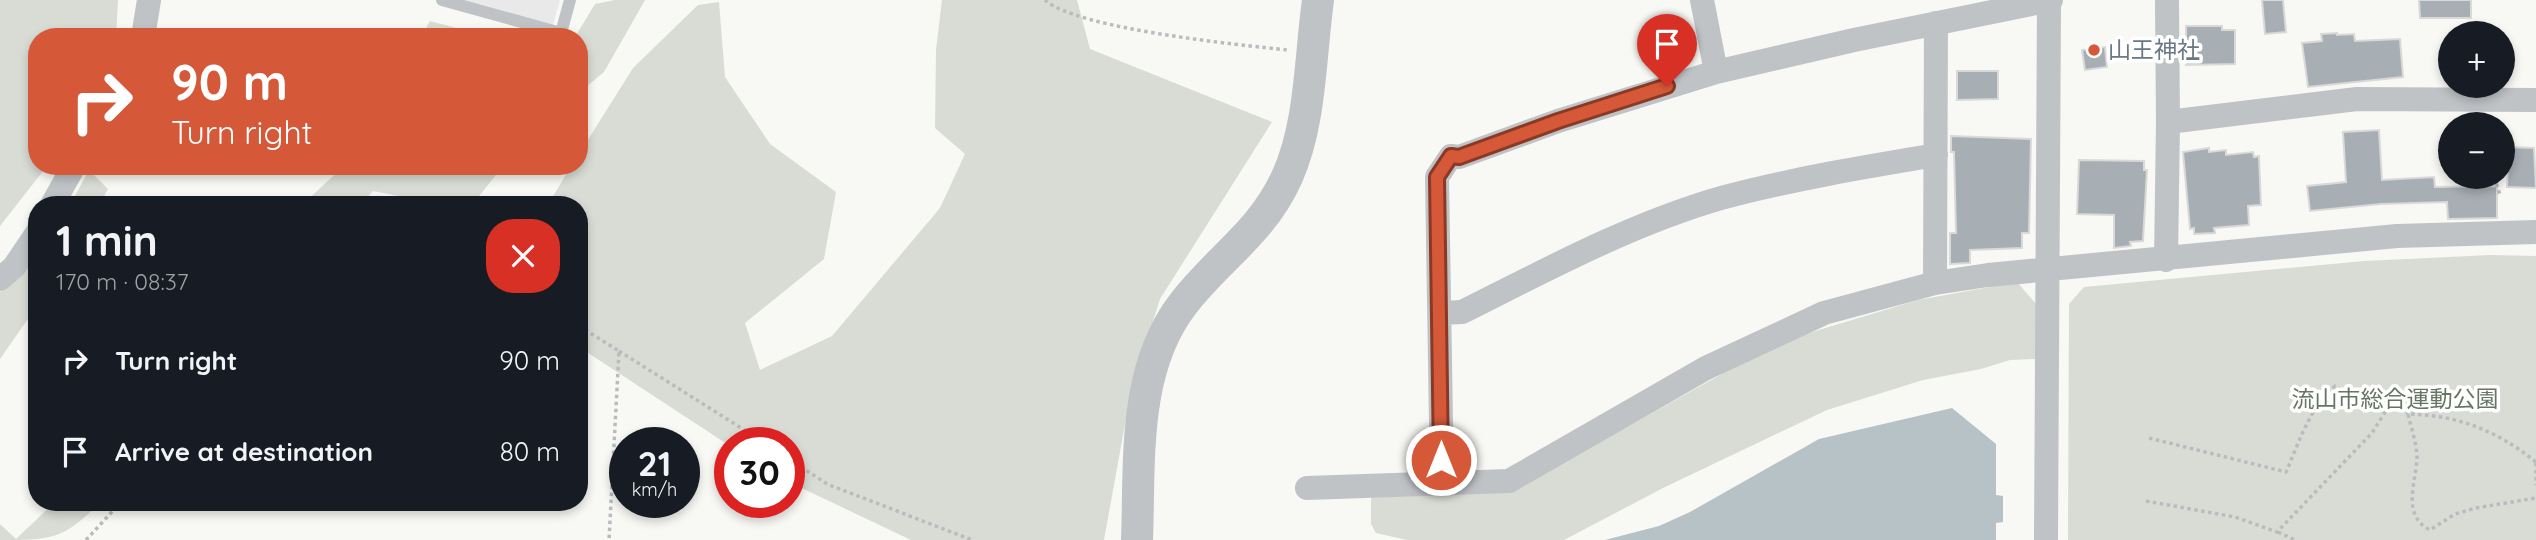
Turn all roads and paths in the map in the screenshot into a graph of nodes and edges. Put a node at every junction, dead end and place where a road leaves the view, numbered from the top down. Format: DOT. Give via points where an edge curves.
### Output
graph roads {
  1 [pos="149,0"];
  2 [pos="442,0"];
  3 [pos="570,0"];
  4 [pos="1045,0"];
  5 [pos="1318,0"];
  6 [pos="1702,0"];
  7 [pos="2049,0"];
  8 [pos="2167,0"];
  9 [pos="1936,23"];
  10 [pos="144,28"];
  11 [pos="543,28"];
  12 [pos="562,28"];
  13 [pos="1311,52"];
  14 [pos="1716,72"];
  15 [pos="2536,100"];
  16 [pos="2168,122"];
  17 [pos="1936,155"];
  18 [pos="69,175"];
  19 [pos="2498,189"];
  20 [pos="2500,195"];
  21 [pos="57,196"];
  22 [pos="2536,232"];
  23 [pos="28,246"];
  24 [pos="2166,260"];
  25 [pos="2047,271"];
  26 [pos="0,279"];
  27 [pos="1935,283"];
  28 [pos="1440,313"];
  29 [pos="588,332"];
  30 [pos="619,351"];
  31 [pos="2392,401"];
  32 [pos="2408,414"];
  33 [pos="740,427"];
  34 [pos="2149,438"];
  35 [pos="2536,463"];
  36 [pos="805,470"];
  37 [pos="1442,484"];
  38 [pos="2536,485"];
  39 [pos="1307,488"];
  40 [pos="2536,498"];
  41 [pos="2146,501"];
  42 [pos="113,511"];
  43 [pos="2277,532"];
  44 [pos="86,540"];
  45 [pos="609,540"];
  46 [pos="972,540"];
  47 [pos="1137,540"];
  48 [pos="2046,540"];
  49 [pos="2295,540"];
  1 -- 10 [label="street"];
  2 -- 11 [label="lane"];
  3 -- 12 [label="lane"];
  4 -- 13 [label="path" via="1056,8 1121,26"];
  5 -- 13 [label="street"];
  6 -- 14 [label="street"];
  7 -- 9 [label="street"];
  7 -- 25 [label="street"];
  8 -- 16 [label="street"];
  9 -- 14 [label="street"];
  9 -- 17 [label="street"];
  13 -- 47 [label="street" via="1296,154 1274,204 1257,228 1182,305 1154,359 1143,407"];
  14 -- 28 [label="street" via="1451,156 1437,177"];
  15 -- 16 [label="street" via="2357,99"];
  16 -- 24 [label="street"];
  17 -- 27 [label="street"];
  17 -- 28 [label="street" via="1720,199 1643,226 1462,312"];
  18 -- 21 [label="street"];
  19 -- 20 [label="path"];
  22 -- 24 [label="street" via="2397,236"];
  23 -- 26 [label="street"];
  24 -- 25 [label="street"];
  25 -- 27 [label="street"];
  25 -- 48 [label="street"];
  27 -- 37 [label="street" via="1824,313 1706,368 1509,481"];
  28 -- 37 [label="street"];
  29 -- 30 [label="path"];
  30 -- 33 [label="path"];
  30 -- 45 [label="path"];
  31 -- 32 [label="path" via="2399,402"];
  31 -- 34 [label="path" via="2359,401 2335,386 2312,414 2286,472"];
  31 -- 43 [label="path" via="2372,433"];
  32 -- 35 [label="path" via="2456,418 2478,426 2506,439"];
  32 -- 40 [label="path" via="2417,456 2411,505 2421,526 2430,530 2455,514"];
  35 -- 38 [label="path"];
  36 -- 46 [label="path" via="827,484"];
  37 -- 39 [label="street"];
  41 -- 43 [label="path" via="2235,517"];
  42 -- 44 [label="path"];
  43 -- 49 [label="path"];
}
